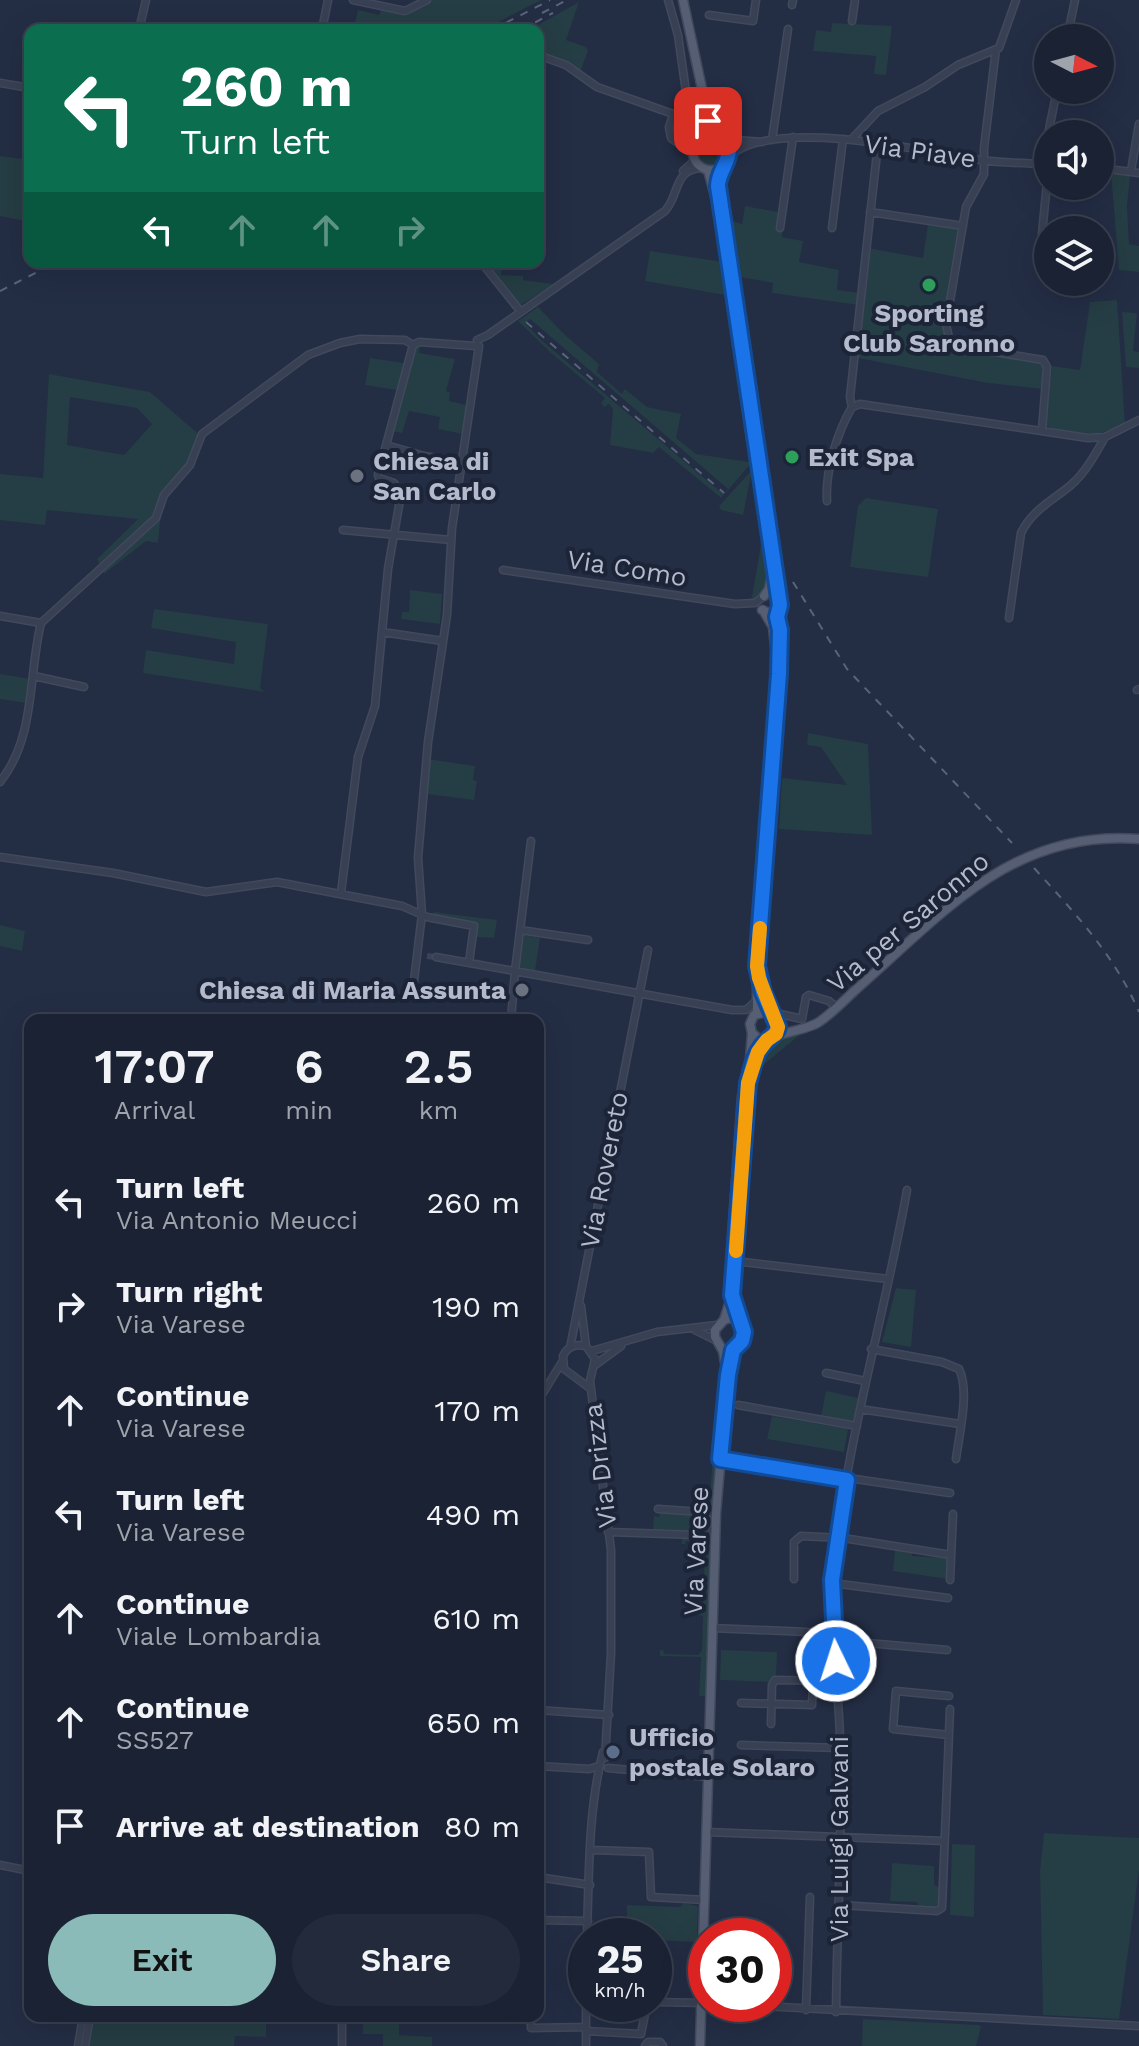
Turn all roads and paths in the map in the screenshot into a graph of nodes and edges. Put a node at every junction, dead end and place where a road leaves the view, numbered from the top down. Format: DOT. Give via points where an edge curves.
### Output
graph roads {
  1 [pos="146,0"];
  2 [pos="328,0"];
  3 [pos="353,0"];
  4 [pos="427,0"];
  5 [pos="668,0"];
  6 [pos="683,0"];
  7 [pos="756,0"];
  8 [pos="855,0"];
  9 [pos="1016,0"];
  10 [pos="1075,0"];
  11 [pos="709,15"];
  12 [pos="852,21"];
  13 [pos="140,24"];
  14 [pos="323,24"];
  15 [pos="1070,24"];
  16 [pos="788,29"];
  17 [pos="996,49"];
  18 [pos="544,57"];
  19 [pos="699,72"];
  20 [pos="0,83"];
  21 [pos="24,87"];
  22 [pos="673,115"];
  23 [pos="1139,124"];
  24 [pos="862,130"];
  25 [pos="721,137"];
  26 [pos="793,137"];
  27 [pos="698,140"];
  28 [pos="847,140"];
  29 [pos="769,141"];
  30 [pos="862,142"];
  31 [pos="679,144"];
  32 [pos="878,144"];
  33 [pos="694,157"];
  34 [pos="986,160"];
  35 [pos="725,163"];
  36 [pos="1034,163"];
  37 [pos="705,169"];
  38 [pos="1114,170"];
  39 [pos="1135,172"];
  40 [pos="870,212"];
  41 [pos="655,217"];
  42 [pos="722,226"];
  43 [pos="963,226"];
  44 [pos="780,228"];
  45 [pos="832,228"];
  46 [pos="486,268"];
  47 [pos="521,312"];
  48 [pos="413,345"];
  49 [pos="478,345"];
  50 [pos="852,407"];
  51 [pos="1139,420"];
  52 [pos="1042,430"];
  53 [pos="1105,437"];
  54 [pos="386,445"];
  55 [pos="461,462"];
  56 [pos="827,501"];
  57 [pos="767,524"];
  58 [pos="343,530"];
  59 [pos="393,536"];
  60 [pos="451,540"];
  61 [pos="503,570"];
  62 [pos="764,596"];
  63 [pos="778,597"];
  64 [pos="744,604"];
  65 [pos="762,610"];
  66 [pos="778,610"];
  67 [pos="0,616"];
  68 [pos="1009,618"];
  69 [pos="41,623"];
  70 [pos="382,632"];
  71 [pos="443,641"];
  72 [pos="34,676"];
  73 [pos="84,687"];
  74 [pos="777,690"];
  75 [pos="0,782"];
  76 [pos="1139,839"];
  77 [pos="531,841"];
  78 [pos="0,857"];
  79 [pos="341,893"];
  80 [pos="422,914"];
  81 [pos="520,930"];
  82 [pos="588,940"];
  83 [pos="648,950"];
  84 [pos="418,955"];
  85 [pos="427,956"];
  86 [pos="436,957"];
  87 [pos="469,963"];
  88 [pos="757,966"];
  89 [pos="515,971"];
  90 [pos="757,986"];
  91 [pos="413,989"];
  92 [pos="639,994"];
  93 [pos="836,1007"];
  94 [pos="739,1010"];
  95 [pos="511,1014"];
  96 [pos="776,1015"];
  97 [pos="754,1016"];
  98 [pos="800,1027"];
  99 [pos="752,1033"];
  100 [pos="770,1038"];
  101 [pos="748,1083"];
  102 [pos="907,1190"];
  103 [pos="735,1261"];
  104 [pos="888,1279"];
  105 [pos="732,1295"];
  106 [pos="580,1297"];
  107 [pos="720,1322"];
  108 [pos="739,1322"];
  109 [pos="692,1328"];
  110 [pos="631,1340"];
  111 [pos="719,1343"];
  112 [pos="586,1346"];
  113 [pos="736,1346"];
  114 [pos="570,1348"];
  115 [pos="871,1349"];
  116 [pos="592,1351"];
  117 [pos="562,1362"];
  118 [pos="593,1368"];
  119 [pos="826,1373"];
  120 [pos="728,1375"];
  121 [pos="571,1376"];
  122 [pos="579,1378"];
  123 [pos="865,1381"];
  124 [pos="591,1389"];
  125 [pos="544,1392"];
  126 [pos="544,1395"];
  127 [pos="738,1405"];
  128 [pos="860,1409"];
  129 [pos="960,1424"];
  130 [pos="857,1426"];
  131 [pos="720,1459"];
  132 [pos="956,1459"];
  133 [pos="847,1480"];
  134 [pos="950,1493"];
  135 [pos="658,1509"];
  136 [pos="716,1513"];
  137 [pos="953,1514"];
  138 [pos="716,1529"];
  139 [pos="608,1532"];
  140 [pos="697,1535"];
  141 [pos="837,1538"];
  142 [pos="715,1543"];
  143 [pos="951,1555"];
  144 [pos="794,1579"];
  145 [pos="950,1580"];
  146 [pos="832,1583"];
  147 [pos="948,1598"];
  148 [pos="712,1631"];
  149 [pos="808,1632"];
  150 [pos="834,1640"];
  151 [pos="947,1650"];
  152 [pos="813,1681"];
  153 [pos="837,1681"];
  154 [pos="949,1696"];
  155 [pos="741,1703"];
  156 [pos="772,1704"];
  157 [pos="950,1709"];
  158 [pos="544,1710"];
  159 [pos="609,1715"];
  160 [pos="771,1724"];
  161 [pos="949,1735"];
  162 [pos="741,1745"];
  163 [pos="841,1748"];
  164 [pos="544,1766"];
  165 [pos="603,1766"];
  166 [pos="708,1777"];
  167 [pos="706,1832"];
  168 [pos="839,1837"];
  169 [pos="944,1841"];
  170 [pos="592,1850"];
  171 [pos="0,1865"];
  172 [pos="24,1869"];
  173 [pos="544,1878"];
  174 [pos="590,1885"];
  175 [pos="810,1897"];
  176 [pos="705,1900"];
  177 [pos="840,1905"];
  178 [pos="588,1918"];
  179 [pos="705,1918"];
  180 [pos="544,1920"];
  181 [pos="568,1921"];
  182 [pos="792,2009"];
  183 [pos="806,2010"];
  184 [pos="836,2012"];
  185 [pos="82,2022"];
  186 [pos="89,2022"];
  187 [pos="342,2022"];
  188 [pos="530,2022"];
  189 [pos="586,2022"];
  190 [pos="643,2022"];
  191 [pos="702,2022"];
  192 [pos="1139,2026"];
  193 [pos="586,2029"];
  194 [pos="641,2034"];
  195 [pos="78,2046"];
  196 [pos="85,2046"];
  197 [pos="342,2046"];
  198 [pos="586,2046"];
  199 [pos="645,2046"];
  200 [pos="663,2046"];
  201 [pos="700,2046"];
  1 -- 13 [label="street"];
  2 -- 14 [label="street"];
  3 -- 4 [label="street" via="402,11"];
  5 -- 22 [label="street" via="692,117 688,121"];
  6 -- 19 [label="main road"];
  7 -- 11 [label="street" via="753,21"];
  8 -- 12 [label="street"];
  9 -- 17 [label="street"];
  10 -- 15 [label="street"];
  16 -- 29 [label="street"];
  17 -- 24 [label="street" via="878,111"];
  17 -- 34 [label="street"];
  18 -- 22 [label="street" via="597,87"];
  19 -- 25 [label="main road" via="708,121"];
  19 -- 27 [label="main road"];
  20 -- 21 [label="street"];
  22 -- 31 [label="street" via="669,134"];
  23 -- 39 [label="street"];
  24 -- 28 [label="street"];
  24 -- 30 [label="street"];
  25 -- 27 [label="main road"];
  25 -- 29 [label="street, Via Piave"];
  25 -- 35 [label="main road" via="729,149"];
  26 -- 28 [label="street, Via Piave"];
  26 -- 29 [label="street, Via Piave"];
  26 -- 44 [label="street"];
  27 -- 31 [label="street"];
  27 -- 33 [label="main road"];
  28 -- 30 [label="street, Via Piave"];
  28 -- 45 [label="street"];
  29 -- 35 [label="street, Via Piave" via="739,149"];
  30 -- 32 [label="street, Via Piave"];
  31 -- 33 [label="street"];
  32 -- 34 [label="street, Via Piave"];
  32 -- 40 [label="street"];
  33 -- 37 [label="main road"];
  33 -- 41 [label="street"];
  34 -- 36 [label="street, Via Piave"];
  34 -- 43 [label="street"];
  35 -- 37 [label="main road"];
  35 -- 42 [label="main road" via="718,179"];
  37 -- 41 [label="street" via="683,173 671,204"];
  37 -- 42 [label="main road"];
  38 -- 39 [label="street"];
  40 -- 43 [label="street"];
  40 -- 50 [label="street"];
  41 -- 47 [label="street"];
  42 -- 57 [label="main road"];
  43 -- 52 [label="street" via="946,324 949,338 959,346 1043,360 1047,367"];
  46 -- 47 [label="street"];
  47 -- 49 [label="street"];
  48 -- 49 [label="street"];
  48 -- 54 [label="street"];
  48 -- 69 [label="street" via="360,339 330,345 308,355 204,431 190,465 164,495 156,518"];
  49 -- 55 [label="street"];
  50 -- 52 [label="street"];
  50 -- 56 [label="street" via="831,463"];
  51 -- 53 [label="street"];
  52 -- 53 [label="street"];
  53 -- 68 [label="street" via="1073,483 1032,516 1021,533"];
  54 -- 55 [label="street"];
  54 -- 59 [label="street" via="377,477 394,483 401,494"];
  55 -- 60 [label="street"];
  57 -- 62 [label="main road" via="772,580"];
  57 -- 63 [label="main road"];
  58 -- 59 [label="street"];
  59 -- 60 [label="street"];
  59 -- 70 [label="street"];
  60 -- 71 [label="street"];
  61 -- 64 [label="street, Via Como"];
  62 -- 63 [label="main road"];
  62 -- 64 [label="street, Via Como"];
  62 -- 65 [label="main road"];
  63 -- 66 [label="main road"];
  64 -- 65 [label="street, Via Como"];
  65 -- 66 [label="main road"];
  65 -- 74 [label="main road" via="775,635"];
  66 -- 74 [label="main road"];
  67 -- 69 [label="street"];
  69 -- 72 [label="street"];
  70 -- 71 [label="street"];
  70 -- 79 [label="street" via="375,706 358,757"];
  71 -- 80 [label="street" via="418,858"];
  72 -- 73 [label="street"];
  72 -- 75 [label="street" via="22,742"];
  74 -- 88 [label="main road"];
  76 -- 93 [label="main road, Via per Saronno" via="1066,843 1015,862 942,913"];
  77 -- 81 [label="street"];
  78 -- 79 [label="street" via="206,892 277,882"];
  79 -- 80 [label="street"];
  80 -- 84 [label="street"];
  80 -- 87 [label="street" via="474,926"];
  81 -- 82 [label="street"];
  81 -- 89 [label="street"];
  83 -- 92 [label="street, Via Rovereto"];
  84 -- 85 [label="street"];
  84 -- 91 [label="street"];
  86 -- 87 [label="street"];
  87 -- 89 [label="street"];
  88 -- 90 [label="main road"];
  88 -- 96 [label="main road"];
  89 -- 92 [label="street"];
  89 -- 95 [label="street"];
  90 -- 94 [label="street" via="752,1006"];
  90 -- 97 [label="main road"];
  92 -- 94 [label="street"];
  92 -- 106 [label="street, Via Rovereto"];
  93 -- 96 [label="street" via="809,995 802,1019"];
  93 -- 98 [label="main road, Via per Saronno" via="814,1025"];
  94 -- 97 [label="street"];
  96 -- 97 [label="main road"];
  96 -- 98 [label="main road"];
  96 -- 100 [label="main road" via="778,1027"];
  97 -- 99 [label="main road"];
  98 -- 100 [label="main road, Via per Saronno"];
  99 -- 100 [label="main road"];
  99 -- 101 [label="main road"];
  100 -- 101 [label="main road" via="758,1052"];
  101 -- 103 [label="main road"];
  101 -- 105 [label="street" via="740,1111 728,1284"];
  102 -- 104 [label="street, Via Luigi Galvani"];
  103 -- 104 [label="street"];
  103 -- 105 [label="main road"];
  104 -- 115 [label="street, Via Luigi Galvani"];
  105 -- 107 [label="main road"];
  105 -- 108 [label="main road"];
  106 -- 112 [label="street"];
  106 -- 114 [label="street, Via Rovereto"];
  107 -- 108 [label="main road"];
  107 -- 109 [label="street"];
  107 -- 111 [label="main road" via="715,1332"];
  108 -- 113 [label="main road" via="744,1330"];
  109 -- 110 [label="street"];
  109 -- 111 [label="street"];
  110 -- 116 [label="street"];
  110 -- 118 [label="street"];
  111 -- 113 [label="main road"];
  111 -- 120 [label="main road, Via Varese"];
  112 -- 114 [label="street"];
  112 -- 116 [label="street"];
  113 -- 120 [label="main road, Via Varese"];
  114 -- 117 [label="street"];
  115 -- 123 [label="street, Via Luigi Galvani"];
  115 -- 129 [label="street" via="956,1367 963,1381"];
  116 -- 118 [label="street"];
  117 -- 121 [label="street"];
  117 -- 125 [label="street"];
  118 -- 122 [label="street"];
  118 -- 124 [label="street, Via Drizza"];
  119 -- 123 [label="street"];
  120 -- 131 [label="main road, Via Varese"];
  121 -- 122 [label="street"];
  121 -- 126 [label="street" via="557,1381"];
  122 -- 124 [label="street, Via Drizza"];
  123 -- 128 [label="street, Via Luigi Galvani"];
  124 -- 139 [label="street, Via Drizza"];
  127 -- 130 [label="street"];
  128 -- 129 [label="street"];
  128 -- 130 [label="street, Via Luigi Galvani"];
  129 -- 132 [label="street"];
  130 -- 133 [label="street, Via Luigi Galvani"];
  131 -- 133 [label="street"];
  131 -- 136 [label="main road, Via Varese"];
  133 -- 134 [label="street"];
  133 -- 141 [label="street, Via Luigi Galvani"];
  135 -- 136 [label="street"];
  136 -- 138 [label="main road, Via Varese"];
  137 -- 143 [label="street"];
  138 -- 140 [label="street"];
  138 -- 142 [label="main road, Via Varese"];
  139 -- 140 [label="street"];
  139 -- 159 [label="street, Via Drizza"];
  140 -- 142 [label="street"];
  141 -- 143 [label="street"];
  141 -- 144 [label="street" via="794,1539"];
  141 -- 146 [label="street, Via Luigi Galvani"];
  142 -- 148 [label="main road, Via Varese"];
  143 -- 145 [label="street"];
  146 -- 147 [label="street"];
  146 -- 150 [label="street, Via Luigi Galvani"];
  148 -- 149 [label="street"];
  148 -- 166 [label="main road, Via Varese"];
  150 -- 151 [label="street"];
  150 -- 153 [label="street, Via Luigi Galvani"];
  152 -- 153 [label="street"];
  152 -- 156 [label="street" via="775,1680"];
  152 -- 156 [label="street" via="812,1705"];
  153 -- 163 [label="street, Via Luigi Galvani"];
  154 -- 161 [label="street" via="896,1691 893,1729"];
  155 -- 156 [label="street"];
  156 -- 160 [label="street"];
  157 -- 161 [label="street"];
  158 -- 159 [label="street"];
  159 -- 165 [label="street, Via Drizza"];
  161 -- 169 [label="street"];
  162 -- 163 [label="street"];
  163 -- 168 [label="street, Via Luigi Galvani"];
  164 -- 165 [label="street"];
  165 -- 166 [label="street"];
  165 -- 170 [label="street, Via Drizza"];
  166 -- 167 [label="main road, Via Varese"];
  167 -- 168 [label="street"];
  167 -- 176 [label="main road, Via Varese"];
  168 -- 169 [label="street"];
  168 -- 177 [label="street, Via Luigi Galvani"];
  169 -- 177 [label="street" via="941,1910"];
  170 -- 174 [label="street, Via Drizza"];
  170 -- 176 [label="street" via="649,1852 651,1897"];
  171 -- 172 [label="street"];
  173 -- 174 [label="street"];
  174 -- 178 [label="street, Via Drizza"];
  175 -- 183 [label="street"];
  176 -- 179 [label="main road, Via Varese"];
  177 -- 184 [label="street, Via Luigi Galvani"];
  180 -- 181 [label="street"];
  182 -- 183 [label="street"];
  183 -- 184 [label="street"];
  184 -- 192 [label="street"];
  185 -- 195 [label="street"];
  186 -- 196 [label="street"];
  187 -- 197 [label="street"];
  188 -- 193 [label="street" via="531,2028"];
  189 -- 193 [label="street"];
  190 -- 194 [label="street"];
  191 -- 201 [label="main road, Via Varese"];
  193 -- 194 [label="street"];
  193 -- 198 [label="street"];
  194 -- 199 [label="street"];
  199 -- 200 [label="street"];
}
